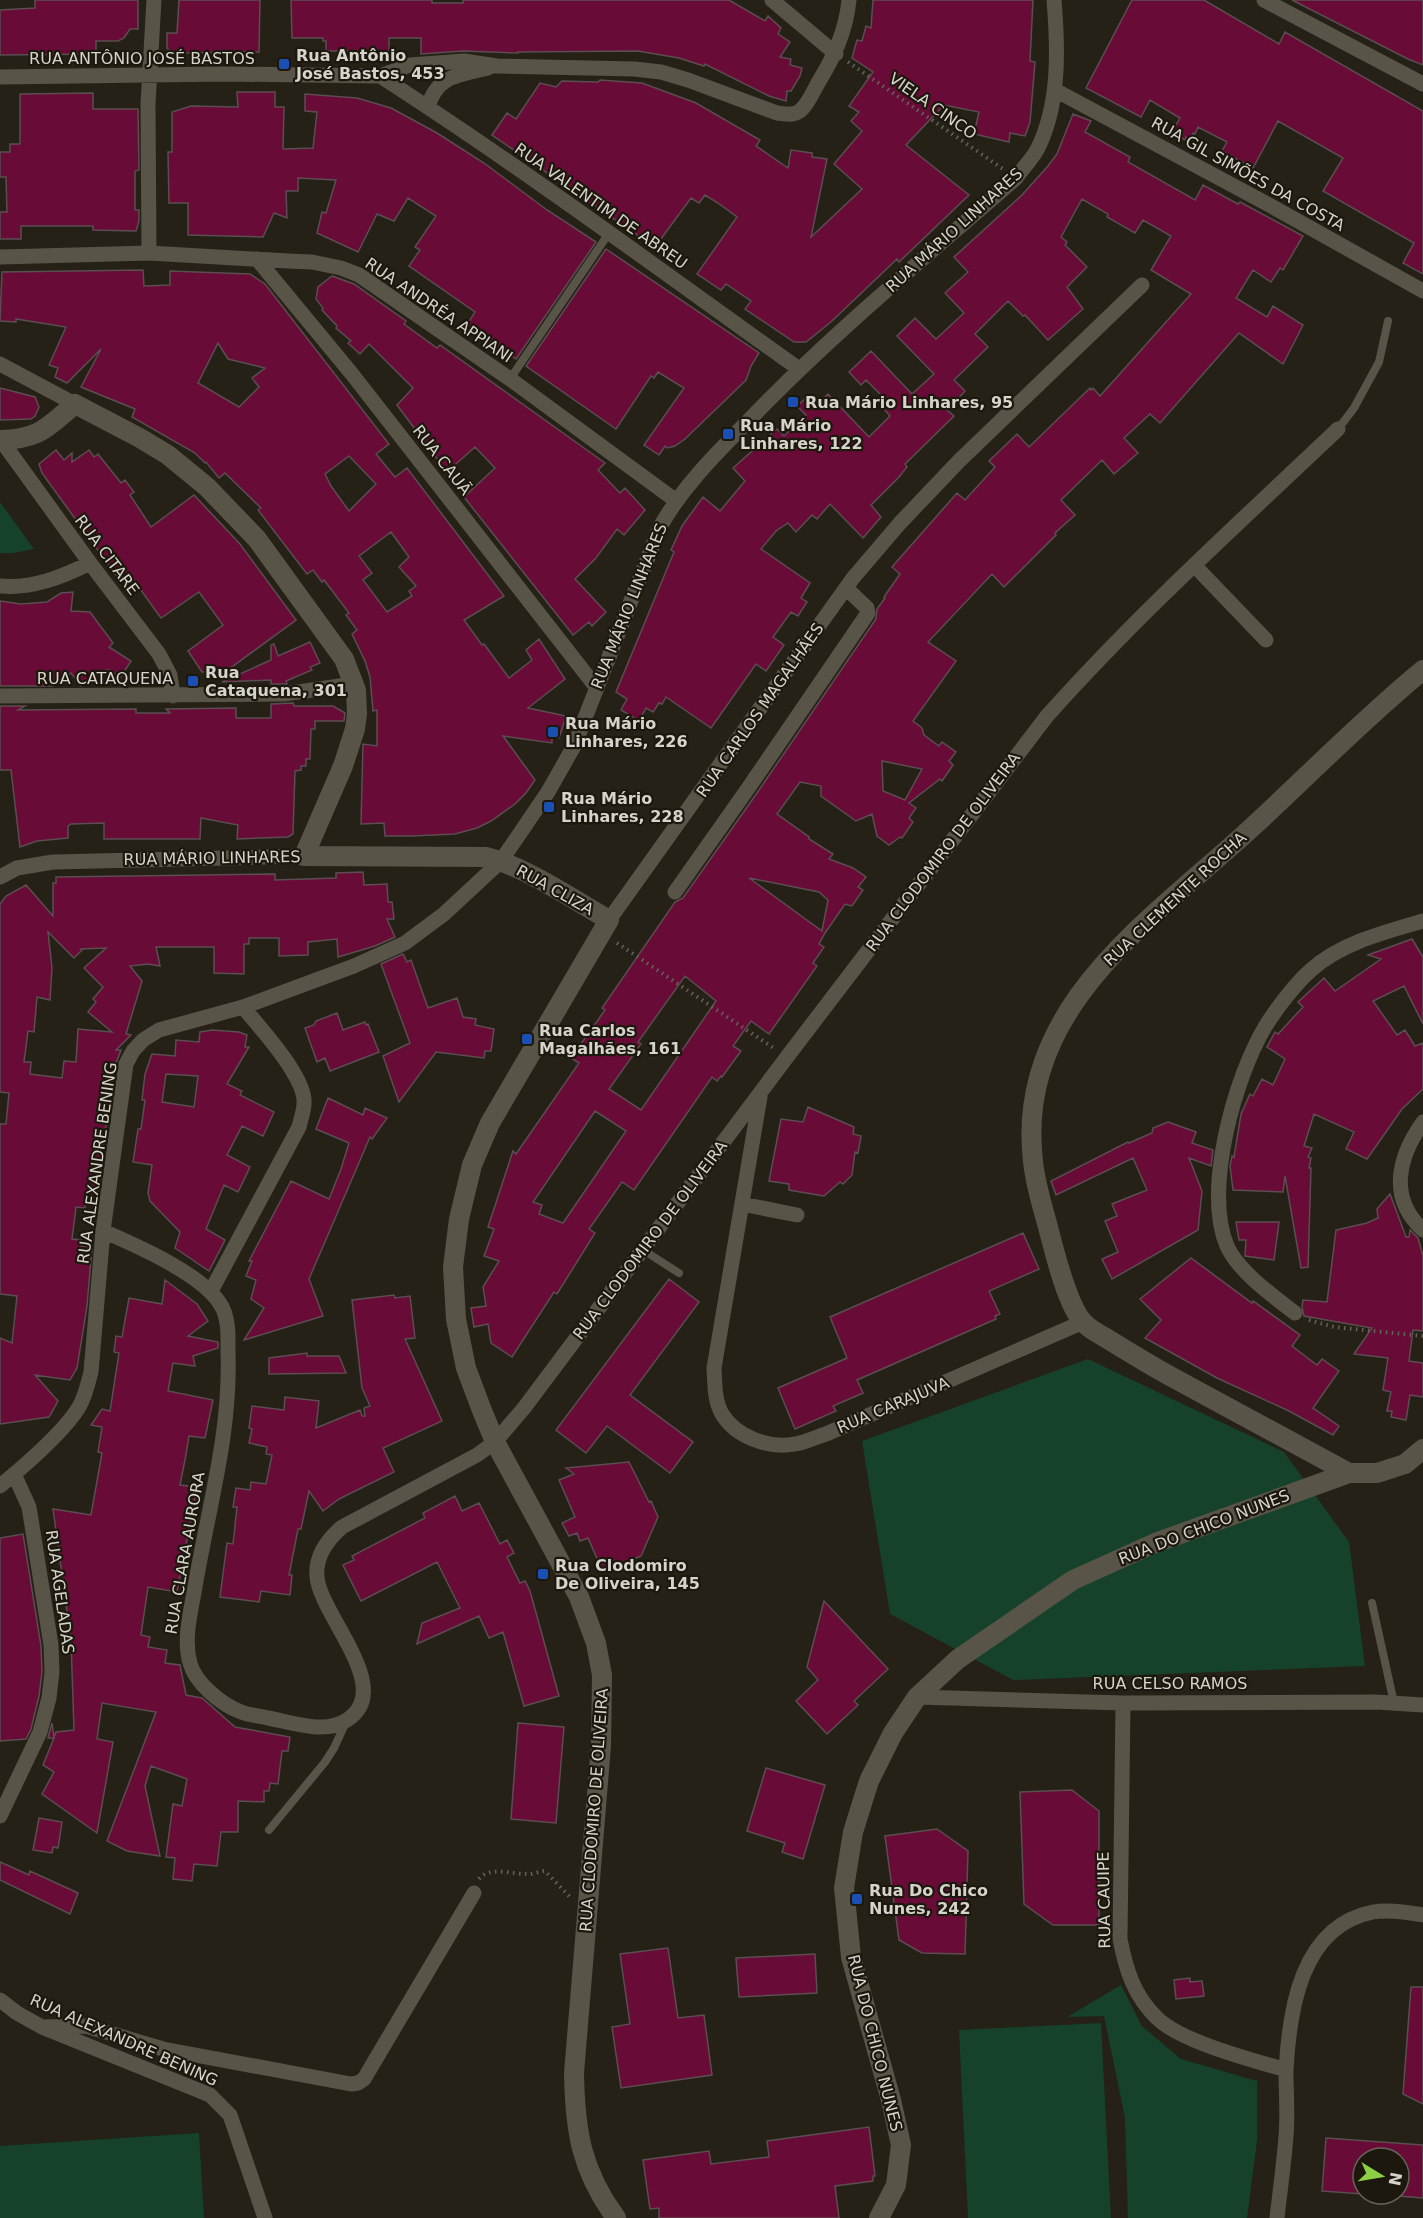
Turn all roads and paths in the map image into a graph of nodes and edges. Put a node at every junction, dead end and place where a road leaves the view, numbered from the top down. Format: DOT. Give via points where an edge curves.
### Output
graph roads {
  1 [pos="154,0"];
  2 [pos="772,0"];
  3 [pos="849,0"];
  4 [pos="1054,0"];
  5 [pos="1264,0"];
  6 [pos="836,54"];
  7 [pos="497,66"];
  8 [pos="150,75"];
  9 [pos="380,76"];
  10 [pos="0,77"];
  11 [pos="1423,84"];
  12 [pos="1055,90"];
  13 [pos="428,107"];
  14 [pos="1016,178"];
  15 [pos="609,233"];
  16 [pos="149,254"];
  17 [pos="0,256"];
  18 [pos="257,259"];
  19 [pos="1142,285"];
  20 [pos="1423,291"];
  21 [pos="1388,321"];
  22 [pos="0,364"];
  23 [pos="799,369"];
  24 [pos="510,379"];
  25 [pos="75,404"];
  26 [pos="1338,429"];
  27 [pos="1,440"];
  28 [pos="675,500"];
  29 [pos="90,563"];
  30 [pos="1194,565"];
  31 [pos="0,586"];
  32 [pos="846,588"];
  33 [pos="1266,640"];
  34 [pos="1423,670"];
  35 [pos="354,684"];
  36 [pos="596,687"];
  37 [pos="0,696"];
  38 [pos="173,696"];
  39 [pos="304,856"];
  40 [pos="501,861"];
  41 [pos="0,877"];
  42 [pos="675,892"];
  43 [pos="1423,921"];
  44 [pos="605,926"];
  45 [pos="243,1006"];
  46 [pos="787,1057"];
  47 [pos="760,1094"];
  48 [pos="1423,1122"];
  49 [pos="742,1204"];
  50 [pos="797,1215"];
  51 [pos="1423,1230"];
  52 [pos="103,1231"];
  53 [pos="643,1250"];
  54 [pos="679,1273"];
  55 [pos="211,1291"];
  56 [pos="1295,1312"];
  57 [pos="1083,1322"];
  58 [pos="1423,1336"];
  59 [pos="495,1442"];
  60 [pos="1423,1449"];
  61 [pos="1349,1473"];
  62 [pos="14,1474"];
  63 [pos="0,1486"];
  64 [pos="1372,1603"];
  65 [pos="917,1697"];
  66 [pos="1124,1703"];
  67 [pos="1394,1703"];
  68 [pos="1423,1705"];
  69 [pos="347,1720"];
  70 [pos="0,1816"];
  71 [pos="269,1830"];
  72 [pos="474,1893"];
  73 [pos="588,1910"];
  74 [pos="1423,1915"];
  75 [pos="0,2000"];
  76 [pos="42,2026"];
  77 [pos="1286,2070"];
  78 [pos="265,2218"];
  79 [pos="616,2218"];
  80 [pos="879,2218"];
  81 [pos="1277,2218"];
  1 -- 8 [label="street"];
  2 -- 6 [label="street"];
  3 -- 6 [label="street"];
  4 -- 12 [label="street, RUA MÁRIO LINHARES"];
  5 -- 11 [label="street"];
  6 -- 7 [label="street, RUA ANTÔNIO JOSÉ BASTOS" via="811,97 800,111 791,114 777,113 661,72"];
  6 -- 14 [label="path, VIELA CINCO"];
  7 -- 9 [label="street, RUA ANTÔNIO JOSÉ BASTOS" via="464,61 431,63 410,65"];
  7 -- 13 [label="street, RUA ANTÔNIO JOSÉ BASTOS" via="452,77 438,85"];
  8 -- 9 [label="street, RUA ANTÔNIO JOSÉ BASTOS"];
  8 -- 10 [label="street, RUA ANTÔNIO JOSÉ BASTOS"];
  8 -- 16 [label="street"];
  9 -- 13 [label="street, RUA VALENTIM DE ABREU"];
  12 -- 14 [label="street, RUA MÁRIO LINHARES" via="1038,149"];
  12 -- 20 [label="street, RUA GIL SIMÕES DA COSTA"];
  13 -- 15 [label="street, RUA VALENTIM DE ABREU"];
  14 -- 23 [label="street, RUA MÁRIO LINHARES"];
  15 -- 23 [label="street, RUA VALENTIM DE ABREU"];
  15 -- 24 [label="lane"];
  16 -- 17 [label="street, RUA ANDRÉA APPIANI"];
  16 -- 18 [label="street, RUA ANDRÉA APPIANI"];
  18 -- 24 [label="street, RUA ANDRÉA APPIANI" via="312,262 359,275"];
  18 -- 36 [label="street, RUA CAUÃ" via="352,374"];
  19 -- 32 [label="street, RUA CARLOS MAGALHÃES" via="959,461"];
  21 -- 26 [label="lane" via="1379,362"];
  22 -- 25 [label="street"];
  23 -- 28 [label="street, RUA MÁRIO LINHARES"];
  24 -- 28 [label="street, RUA ANDRÉA APPIANI"];
  25 -- 27 [label="street" via="36,436"];
  25 -- 35 [label="street" via="168,455 234,513 283,573 344,659"];
  26 -- 30 [label="street, RUA CLODOMIRO DE OLIVEIRA"];
  27 -- 29 [label="street, RUA CITARE"];
  28 -- 36 [label="street, RUA MÁRIO LINHARES" via="660,527"];
  29 -- 31 [label="street" via="59,578"];
  29 -- 38 [label="street, RUA CITARE" via="166,663"];
  30 -- 33 [label="street"];
  30 -- 46 [label="street, RUA CLODOMIRO DE OLIVEIRA" via="1047,716"];
  32 -- 42 [label="street" via="868,613"];
  32 -- 44 [label="street, RUA CARLOS MAGALHÃES"];
  34 -- 57 [label="street, RUA CLEMENTE ROCHA" via="1134,932 1084,986 1063,1017 1035,1088 1032,1159 1055,1251"];
  35 -- 38 [label="street, RUA CATAQUENA" via="284,694"];
  35 -- 39 [label="street" via="355,729"];
  36 -- 40 [label="street, RUA MÁRIO LINHARES" via="574,746"];
  37 -- 38 [label="street, RUA CATAQUENA"];
  39 -- 40 [label="street, RUA MÁRIO LINHARES" via="461,856"];
  39 -- 41 [label="street, RUA MÁRIO LINHARES" via="53,862 17,868"];
  40 -- 44 [label="street, RUA CLIZA"];
  40 -- 45 [label="street, RUA ALEXANDRE BENING" via="444,914 405,943"];
  43 -- 56 [label="street" via="1353,945 1310,970 1265,1026 1247,1065 1219,1174 1222,1231 1240,1265"];
  44 -- 46 [label="path"];
  44 -- 59 [label="street, RUA CARLOS MAGALHÃES" via="490,1123 472,1165 459,1219 453,1267 456,1319 466,1368"];
  45 -- 52 [label="street, RUA ALEXANDRE BENING" via="159,1030 133,1051 126,1064"];
  45 -- 55 [label="street" via="292,1070 302,1091 303,1111 299,1127"];
  46 -- 47 [label="street, RUA CLODOMIRO DE OLIVEIRA"];
  47 -- 49 [label="street, RUA CARAJUVA"];
  47 -- 53 [label="street, RUA CLODOMIRO DE OLIVEIRA"];
  48 -- 51 [label="street" via="1410,1141 1399,1173 1402,1198"];
  49 -- 50 [label="street"];
  49 -- 57 [label="street, RUA CARAJUVA" via="714,1368 715,1393 722,1414 739,1431 761,1442 777,1446 797,1444 826,1434"];
  52 -- 55 [label="street, RUA CLARA AURORA" via="155,1254"];
  52 -- 62 [label="street, RUA ALEXANDRE BENING" via="87,1387 70,1420"];
  53 -- 54 [label="lane"];
  53 -- 59 [label="street, RUA CLODOMIRO DE OLIVEIRA"];
  55 -- 69 [label="street, RUA CLARA AURORA" via="227,1324 229,1385 226,1424 188,1632 190,1666 216,1697 243,1713 331,1727"];
  56 -- 58 [label="path" via="1334,1327"];
  57 -- 61 [label="street" via="1142,1361"];
  59 -- 69 [label="street" via="342,1527 329,1538 319,1556 317,1578 358,1665 363,1685 362,1703"];
  59 -- 73 [label="street, RUA CLODOMIRO DE OLIVEIRA" via="579,1597 596,1643 602,1675 601,1746"];
  60 -- 61 [label="street, RUA DO CHICO NUNES" via="1405,1464 1377,1473"];
  61 -- 65 [label="street, RUA DO CHICO NUNES" via="1155,1543 1073,1580 958,1659"];
  62 -- 63 [label="street, RUA ALEXANDRE BENING"];
  62 -- 70 [label="street, RUA AGELADAS" via="29,1507 52,1672 40,1732"];
  64 -- 67 [label="lane"];
  65 -- 66 [label="street, RUA CELSO RAMOS"];
  65 -- 80 [label="street, RUA DO CHICO NUNES" via="869,1781 853,1832 844,1888 851,1957 901,2145 896,2185"];
  66 -- 67 [label="street, RUA CELSO RAMOS"];
  66 -- 77 [label="street, RUA CAUIPE" via="1120,1939 1132,1983 1159,2020 1182,2034"];
  67 -- 68 [label="street, RUA CELSO RAMOS"];
  69 -- 71 [label="lane" via="325,1762"];
  72 -- 73 [label="path" via="483,1874 529,1875 542,1870"];
  72 -- 76 [label="street" via="364,2079 358,2083 163,2049 86,2026"];
  73 -- 79 [label="street, RUA CLODOMIRO DE OLIVEIRA" via="574,2073 575,2118 583,2155"];
  74 -- 77 [label="street" via="1374,1911 1351,1918 1325,1936 1307,1964 1298,1990"];
  75 -- 76 [label="street, RUA ALEXANDRE BENING"];
  76 -- 78 [label="street, RUA ALEXANDRE BENING" via="210,2095 230,2115"];
  77 -- 81 [label="street" via="1286,2135"];
}
